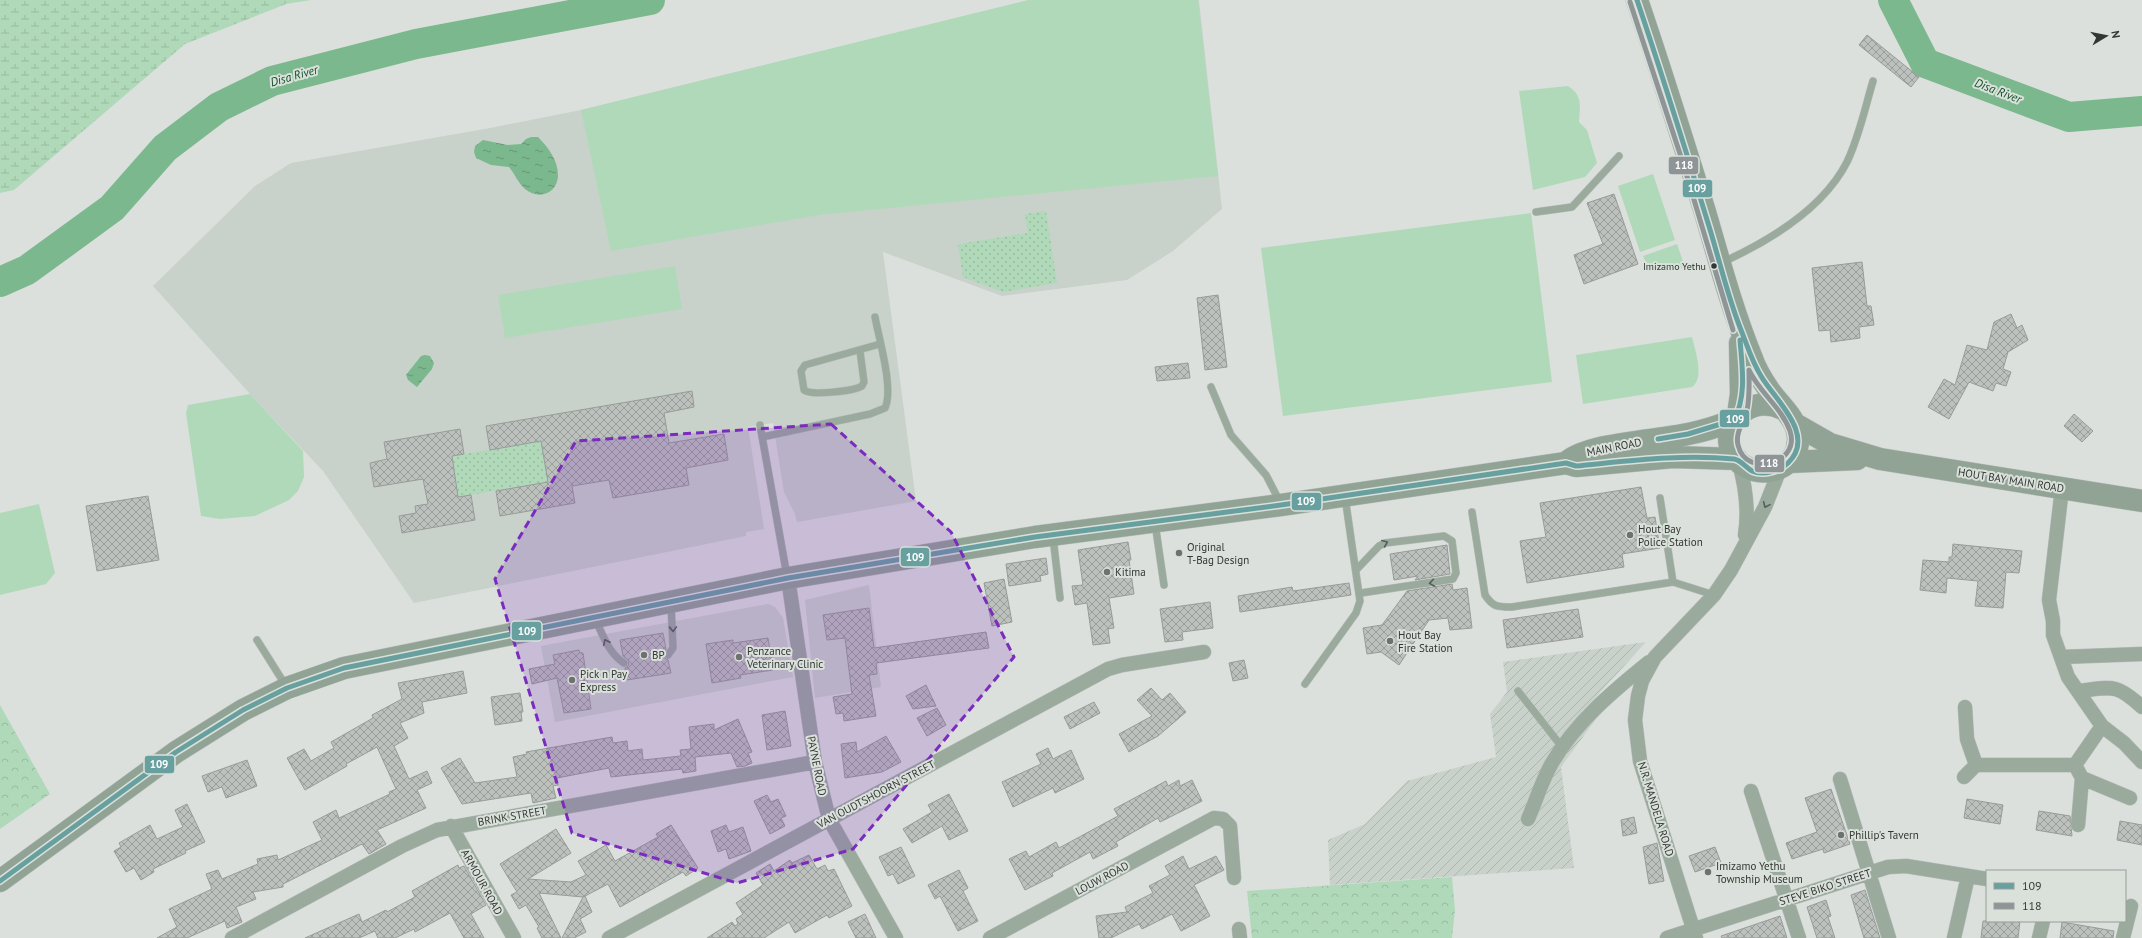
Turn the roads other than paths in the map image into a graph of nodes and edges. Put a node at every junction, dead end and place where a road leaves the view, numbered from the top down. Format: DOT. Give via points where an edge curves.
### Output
graph roads {
  1 [pos="1637,0"];
  2 [pos="1873,81"];
  3 [pos="1619,156"];
  4 [pos="1536,212"];
  5 [pos="1720,263"];
  6 [pos="874,317"];
  7 [pos="1740,328"];
  8 [pos="880,344"];
  9 [pos="860,351"];
  10 [pos="1211,387"];
  11 [pos="1789,417"];
  12 [pos="1736,418"];
  13 [pos="760,425"];
  14 [pos="762,437"];
  15 [pos="1880,459"];
  16 [pos="1738,461"];
  17 [pos="1566,463"];
  18 [pos="1785,465"];
  19 [pos="2062,488"];
  20 [pos="1345,495"];
  21 [pos="1660,498"];
  22 [pos="2142,501"];
  23 [pos="1281,505"];
  24 [pos="1472,512"];
  25 [pos="1154,521"];
  26 [pos="1053,534"];
  27 [pos="1744,544"];
  28 [pos="1357,569"];
  29 [pos="788,578"];
  30 [pos="1673,582"];
  31 [pos="1164,584"];
  32 [pos="1361,593"];
  33 [pos="1714,595"];
  34 [pos="1060,598"];
  35 [pos="671,601"];
  36 [pos="594,617"];
  37 [pos="257,640"];
  38 [pos="1204,652"];
  39 [pos="2142,654"];
  40 [pos="668,655"];
  41 [pos="1655,657"];
  42 [pos="2061,657"];
  43 [pos="624,663"];
  44 [pos="1305,684"];
  45 [pos="287,688"];
  46 [pos="1518,691"];
  47 [pos="2079,691"];
  48 [pos="1965,707"];
  49 [pos="2142,707"];
  50 [pos="2102,726"];
  51 [pos="1562,747"];
  52 [pos="815,762"];
  53 [pos="2142,762"];
  54 [pos="1976,765"];
  55 [pos="2075,765"];
  56 [pos="1964,777"];
  57 [pos="2082,778"];
  58 [pos="1840,779"];
  59 [pos="1751,790"];
  60 [pos="2130,798"];
  61 [pos="829,819"];
  62 [pos="1528,819"];
  63 [pos="2078,825"];
  64 [pos="451,826"];
  65 [pos="1869,873"];
  66 [pos="1968,876"];
  67 [pos="1234,878"];
  68 [pos="1986,879"];
  69 [pos="0,881"];
  70 [pos="1786,899"];
  71 [pos="2133,907"];
  72 [pos="2043,922"];
  73 [pos="1695,934"];
  74 [pos="232,938"];
  75 [pos="514,938"];
  76 [pos="609,938"];
  77 [pos="896,938"];
  78 [pos="990,938"];
  79 [pos="1667,938"];
  80 [pos="1799,938"];
  81 [pos="1890,938"];
  82 [pos="1954,938"];
  83 [pos="2039,938"];
  84 [pos="2123,938"];
  1 -- 5 [label="main road"];
  2 -- 5 [label="lane" via="1854,147 1835,182 1801,216 1741,254"];
  3 -- 4 [label="lane" via="1572,207"];
  5 -- 7 [label="main road"];
  6 -- 8 [label="lane"];
  7 -- 11 [label="main road" via="1760,375"];
  7 -- 12 [label="main road" via="1741,366"];
  8 -- 9 [label="lane"];
  8 -- 14 [label="lane" via="888,397 885,408 870,414"];
  9 -- 9 [label="lane" via="805,365 801,371 804,390 808,393 834,392 862,386 864,382"];
  10 -- 23 [label="lane" via="1231,435 1266,475"];
  11 -- 12 [label="main road" via="1764,404 1755,405"];
  11 -- 15 [label="main road, HOUT BAY MAIN ROAD" via="1830,444"];
  11 -- 18 [label="main road" via="1798,437 1796,451"];
  12 -- 16 [label="main road" via="1730,433 1731,447"];
  12 -- 17 [label="main road, MAIN ROAD" via="1688,434 1581,453"];
  13 -- 14 [label="lane"];
  14 -- 29 [label="lane"];
  15 -- 18 [label="main road, HOUT BAY MAIN ROAD" via="1828,459"];
  15 -- 19 [label="main road, HOUT BAY MAIN ROAD"];
  16 -- 17 [label="main road, MAIN ROAD" via="1673,457 1576,466"];
  16 -- 18 [label="main road" via="1752,470 1766,473"];
  16 -- 27 [label="street, N.R. MANDELA ROAD" via="1746,487 1748,517"];
  17 -- 20 [label="main road, MAIN ROAD"];
  18 -- 27 [label="street, N.R. MANDELA ROAD, one-way"];
  19 -- 22 [label="main road, HOUT BAY MAIN ROAD"];
  19 -- 42 [label="street" via="2049,600 2053,635"];
  20 -- 23 [label="main road, MAIN ROAD"];
  20 -- 28 [label="lane"];
  21 -- 30 [label="lane"];
  23 -- 25 [label="main road, MAIN ROAD"];
  24 -- 30 [label="lane" via="1485,595 1491,604 1512,607"];
  25 -- 26 [label="main road, MAIN ROAD"];
  25 -- 31 [label="lane"];
  26 -- 29 [label="main road, MAIN ROAD"];
  26 -- 34 [label="lane"];
  27 -- 33 [label="street, N.R. MANDELA ROAD"];
  28 -- 32 [label="lane"];
  28 -- 32 [label="lane, one-way" via="1379,546 1390,541 1444,536 1452,541 1456,573 1453,579"];
  29 -- 35 [label="main road, MAIN ROAD"];
  29 -- 52 [label="street, PAYNE ROAD"];
  30 -- 33 [label="lane"];
  32 -- 44 [label="lane" via="1356,613"];
  33 -- 41 [label="street, N.R. MANDELA ROAD"];
  35 -- 36 [label="main road, MAIN ROAD"];
  35 -- 40 [label="lane, one-way" via="673,648"];
  43 -- 36 [label="lane, one-way" via="616,659 610,650"];
  36 -- 45 [label="main road, MAIN ROAD" via="344,668"];
  37 -- 45 [label="lane"];
  38 -- 61 [label="street, VAN OUDTSHOORN STREET" via="1108,669"];
  39 -- 42 [label="street"];
  41 -- 51 [label="street" via="1613,690"];
  41 -- 73 [label="street, N.R. MANDELA ROAD" via="1642,681 1638,696 1635,720 1640,761"];
  42 -- 47 [label="street" via="2068,677"];
  45 -- 69 [label="main road, MAIN ROAD" via="243,710 176,752"];
  46 -- 51 [label="lane"];
  47 -- 49 [label="street" via="2112,687 2128,694"];
  47 -- 50 [label="street"];
  48 -- 54 [label="street" via="1967,740"];
  50 -- 53 [label="street" via="2124,742"];
  50 -- 55 [label="street"];
  51 -- 62 [label="street" via="1551,765"];
  52 -- 61 [label="street, PAYNE ROAD"];
  52 -- 64 [label="street, BRINK STREET"];
  54 -- 55 [label="street"];
  54 -- 56 [label="street"];
  55 -- 57 [label="street"];
  57 -- 60 [label="street"];
  57 -- 63 [label="street"];
  58 -- 65 [label="street"];
  59 -- 70 [label="street"];
  61 -- 76 [label="street, VAN OUDTSHOORN STREET"];
  61 -- 77 [label="street, PAYNE ROAD"];
  64 -- 74 [label="street, BRINK STREET" via="424,834"];
  64 -- 75 [label="street, ARMOUR ROAD"];
  65 -- 66 [label="street, STEVE BIKO STREET" via="1906,866"];
  65 -- 70 [label="street, STEVE BIKO STREET"];
  65 -- 81 [label="street"];
  66 -- 68 [label="street, STEVE BIKO STREET"];
  66 -- 82 [label="street"];
  67 -- 78 [label="street, LOUW ROAD" via="1230,826 1223,819 1214,818"];
  70 -- 73 [label="street, STEVE BIKO STREET"];
  70 -- 80 [label="street"];
  71 -- 84 [label="street"];
  72 -- 83 [label="street"];
  73 -- 79 [label="street, STEVE BIKO STREET"];
}
